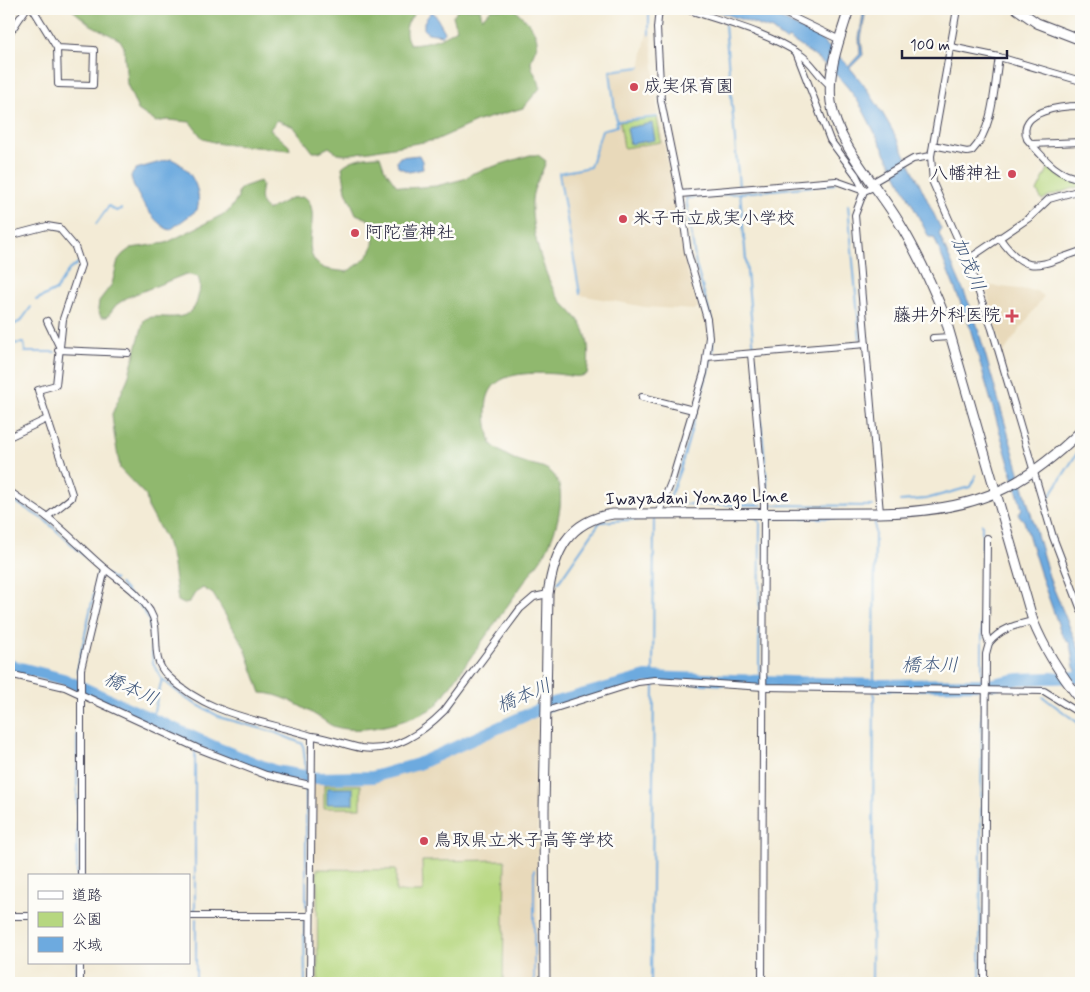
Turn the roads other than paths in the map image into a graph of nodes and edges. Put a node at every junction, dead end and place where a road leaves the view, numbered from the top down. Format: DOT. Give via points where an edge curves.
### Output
graph roads {
  1 [pos="26,9"];
  2 [pos="33,9"];
  3 [pos="659,9"];
  4 [pos="686,9"];
  5 [pos="776,9"];
  6 [pos="849,9"];
  7 [pos="957,9"];
  8 [pos="1017,9"];
  9 [pos="9,34"];
  10 [pos="1081,40"];
  11 [pos="839,43"];
  12 [pos="951,47"];
  13 [pos="57,48"];
  14 [pos="796,52"];
  15 [pos="999,57"];
  16 [pos="1081,81"];
  17 [pos="830,85"];
  18 [pos="1081,106"];
  19 [pos="1081,142"];
  20 [pos="1032,144"];
  21 [pos="933,145"];
  22 [pos="931,156"];
  23 [pos="1081,178"];
  24 [pos="876,182"];
  25 [pos="1081,190"];
  26 [pos="864,191"];
  27 [pos="680,194"];
  28 [pos="9,236"];
  29 [pos="999,238"];
  30 [pos="1081,251"];
  31 [pos="967,260"];
  32 [pos="47,321"];
  33 [pos="950,337"];
  34 [pos="932,338"];
  35 [pos="866,344"];
  36 [pos="59,348"];
  37 [pos="128,353"];
  38 [pos="751,354"];
  39 [pos="707,357"];
  40 [pos="642,397"];
  41 [pos="693,410"];
  42 [pos="47,419"];
  43 [pos="1081,430"];
  44 [pos="9,438"];
  45 [pos="1032,474"];
  46 [pos="9,492"];
  47 [pos="995,493"];
  48 [pos="659,512"];
  49 [pos="764,512"];
  50 [pos="880,513"];
  51 [pos="47,517"];
  52 [pos="987,538"];
  53 [pos="105,569"];
  54 [pos="548,594"];
  55 [pos="1081,610"];
  56 [pos="1033,621"];
  57 [pos="989,643"];
  58 [pos="9,674"];
  59 [pos="764,683"];
  60 [pos="986,686"];
  61 [pos="81,695"];
  62 [pos="1081,700"];
  63 [pos="1081,704"];
  64 [pos="546,707"];
  65 [pos="312,736"];
  66 [pos="310,784"];
  67 [pos="81,874"];
  68 [pos="9,916"];
  69 [pos="28,916"];
  70 [pos="190,916"];
  71 [pos="310,916"];
  72 [pos="80,964"];
  73 [pos="80,983"];
  74 [pos="310,983"];
  75 [pos="545,983"];
  76 [pos="762,983"];
  77 [pos="984,983"];
  1 -- 9 [label="street"];
  2 -- 13 [label="street"];
  3 -- 27 [label="street" via="661,101"];
  4 -- 14 [label="street" via="754,32"];
  5 -- 11 [label="street"];
  6 -- 11 [label="main road"];
  7 -- 12 [label="street"];
  8 -- 10 [label="main road" via="1037,23"];
  11 -- 17 [label="main road"];
  12 -- 15 [label="street"];
  12 -- 21 [label="street"];
  13 -- 13 [label="street" via="58,84 93,86 94,50"];
  14 -- 17 [label="street"];
  14 -- 26 [label="street" via="830,140"];
  15 -- 16 [label="street"];
  15 -- 21 [label="street" via="986,128 977,146 967,152"];
  17 -- 24 [label="main road" via="836,122 851,152"];
  18 -- 20 [label="street" via="1045,111 1034,117 1026,129"];
  19 -- 20 [label="street"];
  20 -- 23 [label="street" via="1057,170 1070,178"];
  21 -- 22 [label="street"];
  22 -- 24 [label="street" via="913,159"];
  22 -- 31 [label="street" via="933,183"];
  24 -- 26 [label="street"];
  24 -- 33 [label="main road" via="919,257"];
  25 -- 29 [label="street" via="1049,199 1029,218"];
  26 -- 27 [label="street" via="836,181"];
  26 -- 35 [label="street" via="855,215"];
  27 -- 39 [label="street" via="688,253 707,319"];
  28 -- 36 [label="street" via="52,226 59,228 75,247 82,268 63,320"];
  29 -- 30 [label="street" via="1011,255 1028,265 1039,265"];
  29 -- 31 [label="street"];
  31 -- 45 [label="street" via="992,329"];
  32 -- 36 [label="street"];
  33 -- 34 [label="street"];
  33 -- 47 [label="main road"];
  35 -- 38 [label="street"];
  35 -- 50 [label="street"];
  36 -- 37 [label="street"];
  36 -- 42 [label="street" via="56,385 38,390"];
  38 -- 39 [label="street"];
  38 -- 49 [label="street"];
  39 -- 41 [label="street"];
  40 -- 41 [label="street"];
  41 -- 48 [label="street"];
  42 -- 44 [label="street"];
  42 -- 51 [label="street" via="72,496"];
  43 -- 45 [label="main road, Iwayadani Yonago Line"];
  45 -- 47 [label="main road, Iwayadani Yonago Line"];
  45 -- 55 [label="street"];
  46 -- 51 [label="street"];
  47 -- 50 [label="main road, Iwayadani Yonago Line" via="936,510"];
  47 -- 56 [label="main road"];
  48 -- 49 [label="main road, Iwayadani Yonago Line"];
  48 -- 54 [label="main road, Iwayadani Yonago Line" via="598,516 585,522 558,552"];
  49 -- 50 [label="main road, Iwayadani Yonago Line"];
  49 -- 59 [label="street"];
  51 -- 53 [label="street"];
  52 -- 57 [label="street" via="986,634"];
  53 -- 61 [label="street" via="81,669"];
  53 -- 65 [label="street" via="127,583 151,612 158,662 180,687 225,712"];
  54 -- 64 [label="main road, Iwayadani Yonago Line"];
  54 -- 65 [label="street" via="534,597 520,609 444,711 417,734 389,747 375,748 360,748"];
  56 -- 57 [label="street" via="996,634"];
  56 -- 62 [label="main road" via="1057,669"];
  57 -- 60 [label="street"];
  58 -- 61 [label="street" via="64,687"];
  59 -- 60 [label="street"];
  59 -- 64 [label="street" via="647,681"];
  59 -- 76 [label="street"];
  60 -- 63 [label="street" via="1044,691 1076,710"];
  60 -- 77 [label="street"];
  61 -- 66 [label="street" via="197,748 266,775"];
  61 -- 67 [label="street"];
  64 -- 75 [label="main road, Iwayadani Yonago Line"];
  65 -- 66 [label="street"];
  66 -- 71 [label="street"];
  68 -- 69 [label="street"];
  70 -- 71 [label="street"];
  71 -- 74 [label="street"];
  72 -- 73 [label="street"];
}
